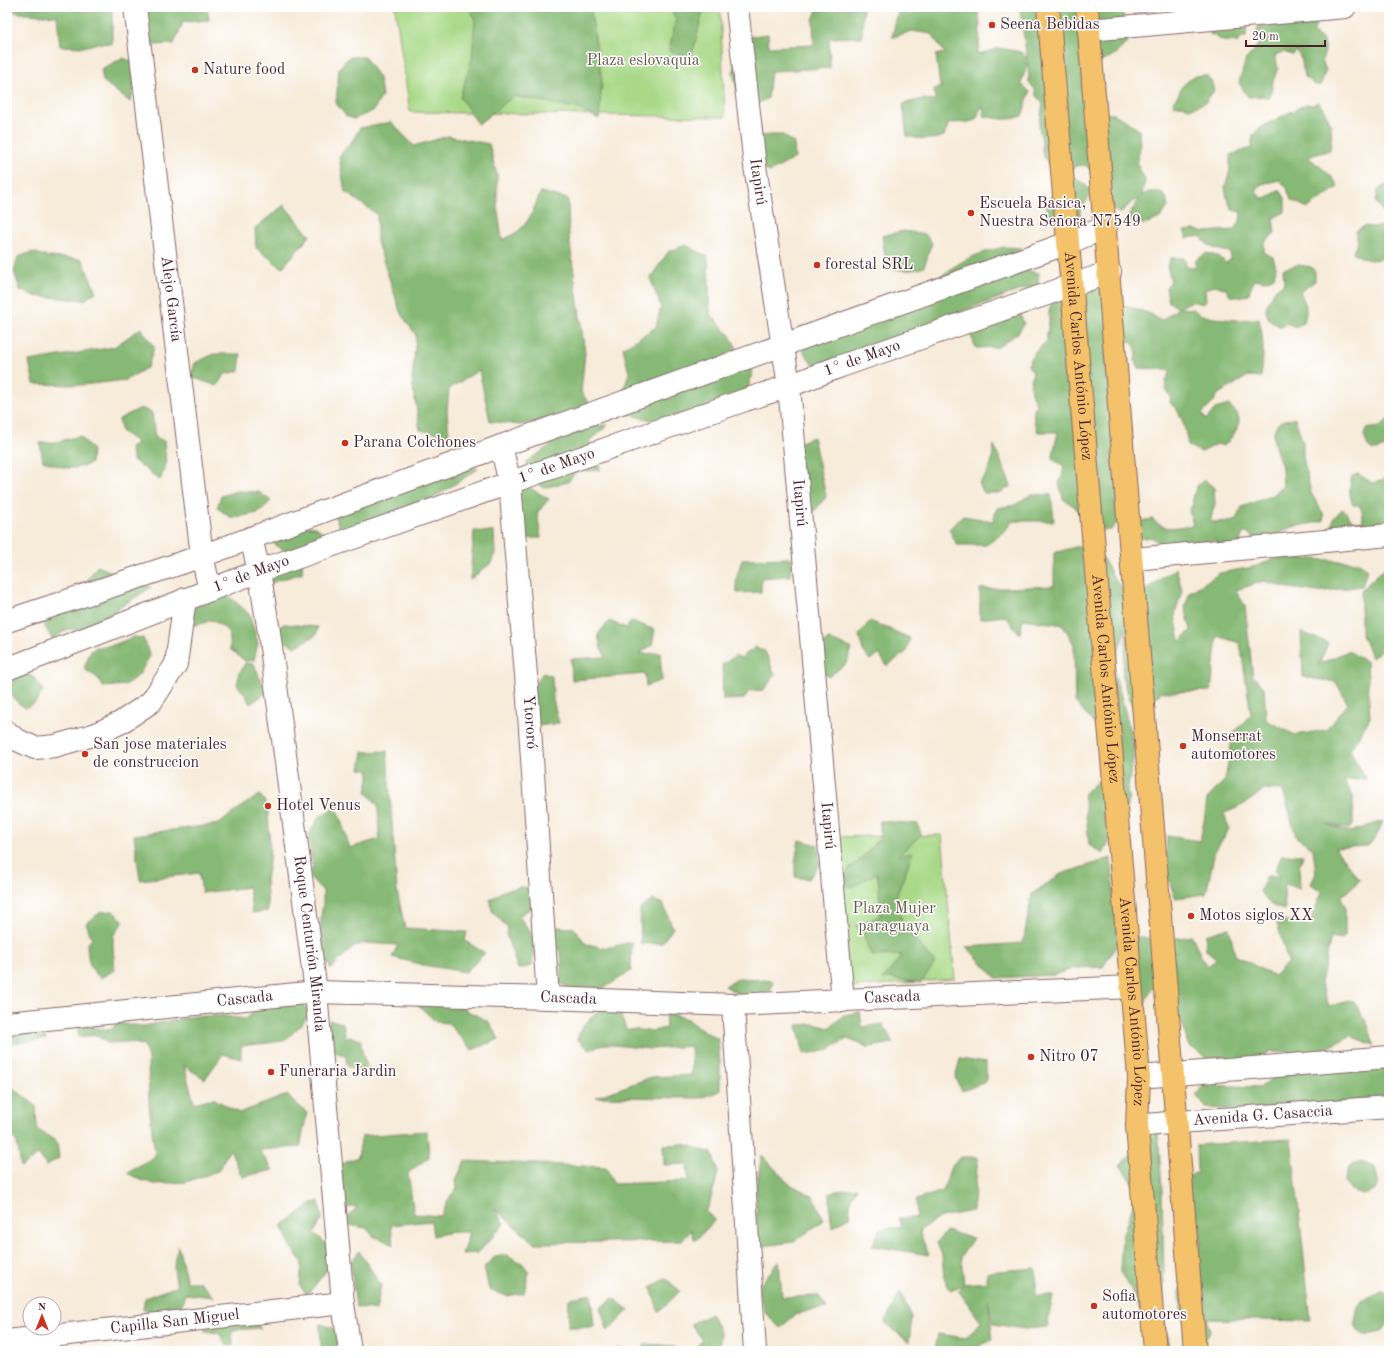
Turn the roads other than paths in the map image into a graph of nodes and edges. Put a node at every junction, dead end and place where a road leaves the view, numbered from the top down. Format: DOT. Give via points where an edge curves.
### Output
graph roads {
  1 [pos="135,7"];
  2 [pos="737,7"];
  3 [pos="1048,7"];
  4 [pos="1088,7"];
  5 [pos="1346,7"];
  6 [pos="1089,30"];
  7 [pos="1106,227"];
  8 [pos="1068,243"];
  9 [pos="1110,272"];
  10 [pos="1072,285"];
  11 [pos="782,346"];
  12 [pos="789,386"];
  13 [pos="500,446"];
  14 [pos="510,483"];
  15 [pos="1389,536"];
  16 [pos="251,538"];
  17 [pos="202,556"];
  18 [pos="1134,559"];
  19 [pos="259,571"];
  20 [pos="210,590"];
  21 [pos="186,599"];
  22 [pos="7,620"];
  23 [pos="7,669"];
  24 [pos="7,732"];
  25 [pos="1131,988"];
  26 [pos="316,992"];
  27 [pos="548,998"];
  28 [pos="843,1001"];
  29 [pos="733,1005"];
  30 [pos="7,1023"];
  31 [pos="1389,1057"];
  32 [pos="1175,1074"];
  33 [pos="1139,1077"];
  34 [pos="1389,1107"];
  35 [pos="1179,1122"];
  36 [pos="1137,1126"];
  37 [pos="343,1303"];
  38 [pos="7,1341"];
  39 [pos="350,1351"];
  40 [pos="755,1351"];
  41 [pos="1155,1351"];
  42 [pos="1195,1351"];
  1 -- 17 [label="street, Alejo García"];
  2 -- 11 [label="street, Itapirú" via="755,166"];
  3 -- 8 [label="main road, Avenida Carlos António López"];
  4 -- 6 [label="main road"];
  5 -- 6 [label="street"];
  6 -- 7 [label="main road"];
  7 -- 8 [label="street"];
  7 -- 9 [label="main road"];
  8 -- 10 [label="main road, Avenida Carlos António López"];
  8 -- 11 [label="street"];
  9 -- 10 [label="street, 1° de Mayo"];
  9 -- 18 [label="main road"];
  10 -- 12 [label="street, 1° de Mayo"];
  10 -- 25 [label="main road, Avenida Carlos António López"];
  11 -- 12 [label="street, Itapirú"];
  11 -- 13 [label="street"];
  12 -- 14 [label="street, 1° de Mayo"];
  12 -- 28 [label="street, Itapirú"];
  13 -- 14 [label="street, Ytororó"];
  13 -- 16 [label="street"];
  14 -- 19 [label="street, 1° de Mayo"];
  14 -- 27 [label="street, Ytororó" via="528,699"];
  15 -- 18 [label="street"];
  16 -- 17 [label="street"];
  16 -- 19 [label="street, Roque Centurión Miranda"];
  17 -- 20 [label="street, Alejo García"];
  17 -- 22 [label="street"];
  18 -- 32 [label="main road"];
  19 -- 20 [label="street, 1° de Mayo"];
  19 -- 26 [label="street, Roque Centurión Miranda"];
  20 -- 21 [label="street, 1° de Mayo"];
  21 -- 23 [label="street, 1° de Mayo"];
  21 -- 24 [label="street" via="176,664 151,702 113,726 55,746 35,748"];
  25 -- 28 [label="street, Cascada"];
  25 -- 33 [label="main road, Avenida Carlos António López"];
  26 -- 27 [label="street, Cascada"];
  26 -- 30 [label="street, Cascada"];
  26 -- 37 [label="street, Roque Centurión Miranda"];
  27 -- 29 [label="street, Cascada"];
  28 -- 29 [label="street, Cascada"];
  29 -- 40 [label="street"];
  31 -- 32 [label="street"];
  32 -- 33 [label="street"];
  32 -- 35 [label="main road"];
  33 -- 36 [label="main road, Avenida Carlos António López"];
  34 -- 35 [label="street, Avenida G. Casaccia"];
  35 -- 36 [label="street, Avenida G. Casaccia"];
  35 -- 42 [label="main road"];
  36 -- 41 [label="main road, Avenida Carlos António López"];
  37 -- 38 [label="street, Capilla San Miguel"];
  37 -- 39 [label="street, Roque Centurión Miranda"];
}
